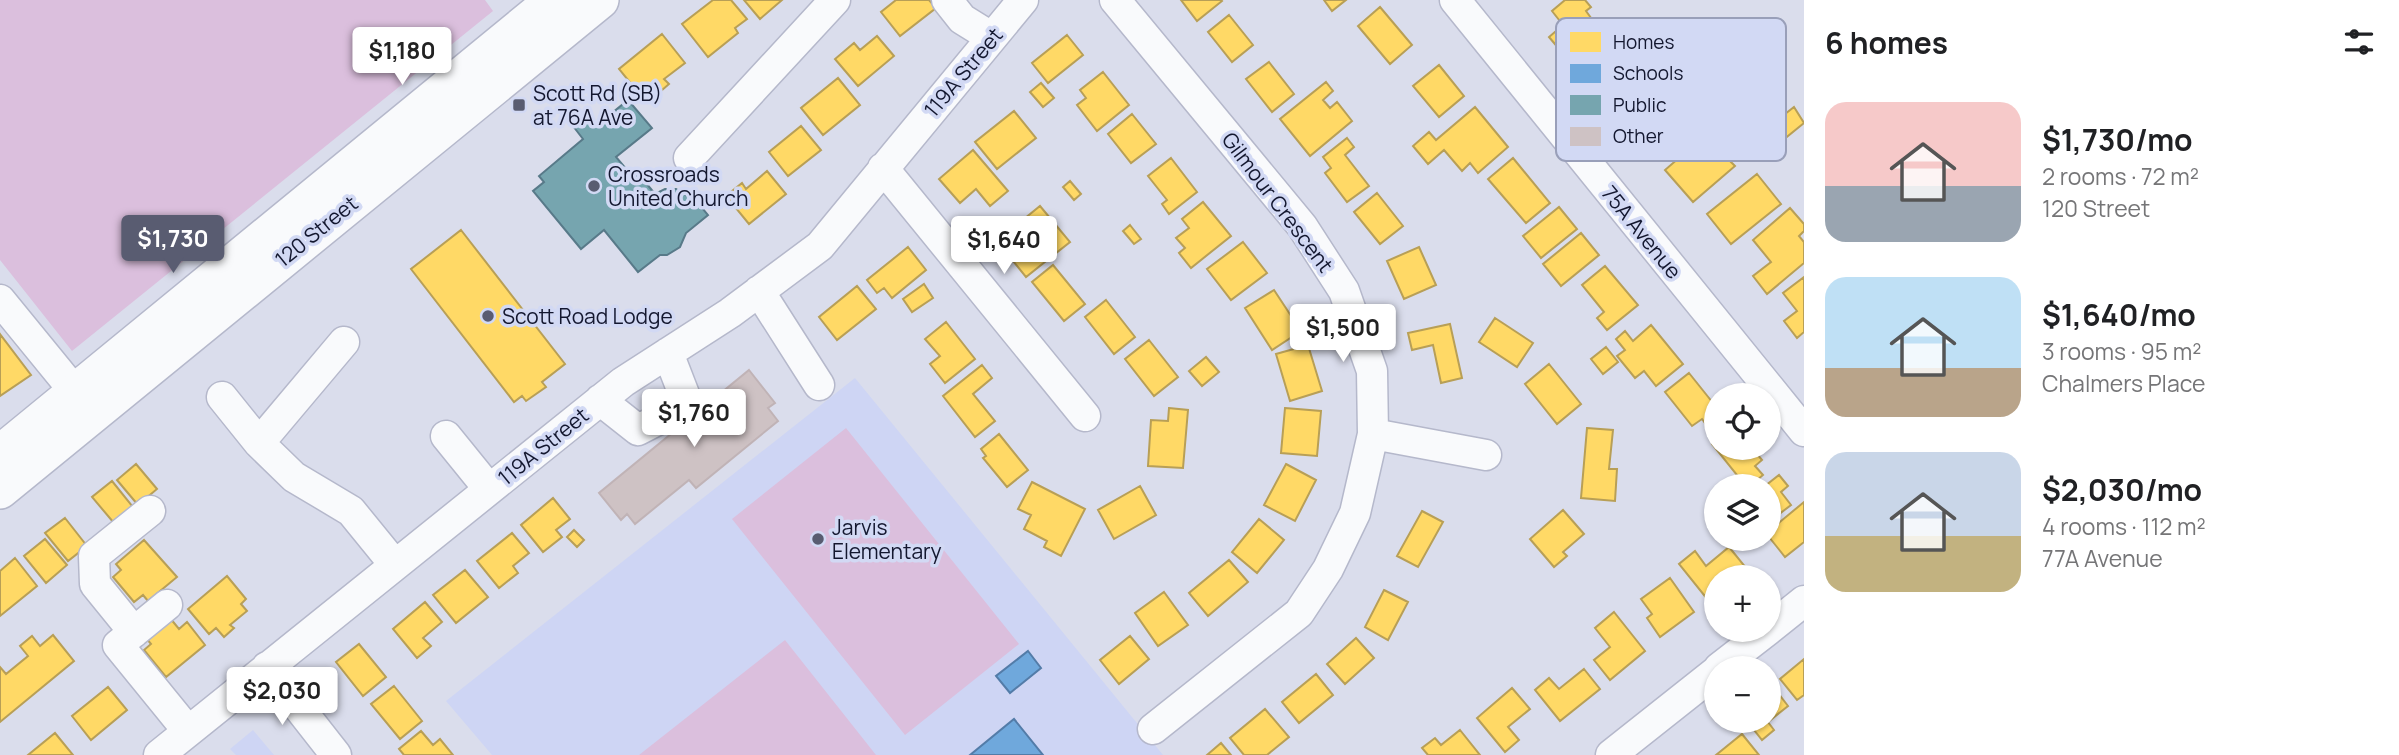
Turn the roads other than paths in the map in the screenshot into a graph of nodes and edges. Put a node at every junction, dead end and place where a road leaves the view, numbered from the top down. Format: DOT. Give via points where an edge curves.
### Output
graph roads {
  1 [pos="600,0"];
  2 [pos="835,0"];
  3 [pos="947,0"];
  4 [pos="1023,0"];
  5 [pos="1115,0"];
  6 [pos="1455,0"];
  7 [pos="543,13"];
  8 [pos="991,37"];
  9 [pos="1556,125"];
  10 [pos="689,158"];
  11 [pos="1585,161"];
  12 [pos="883,168"];
  13 [pos="759,291"];
  14 [pos="0,300"];
  15 [pos="344,342"];
  16 [pos="668,353"];
  17 [pos="819,385"];
  18 [pos="76,393"];
  19 [pos="222,397"];
  20 [pos="600,400"];
  21 [pos="1085,416"];
  22 [pos="1804,431"];
  23 [pos="1373,434"];
  24 [pos="446,436"];
  25 [pos="259,443"];
  26 [pos="1486,455"];
  27 [pos="4,474"];
  28 [pos="489,489"];
  29 [pos="149,511"];
  30 [pos="395,565"];
  31 [pos="1804,601"];
  32 [pos="167,605"];
  33 [pos="1781,619"];
  34 [pos="134,632"];
  35 [pos="1752,642"];
  36 [pos="1735,656"];
  37 [pos="267,667"];
  38 [pos="1704,681"];
  39 [pos="1153,729"];
  40 [pos="188,731"];
  41 [pos="159,755"];
  42 [pos="336,755"];
  43 [pos="1611,755"];
  1 -- 7 [label="main road, 120 Street"];
  2 -- 10 [label="street"];
  3 -- 8 [label="street" via="962,19"];
  4 -- 8 [label="street, 119A Street"];
  5 -- 23 [label="street, Gilmour Crescent" via="1302,226 1345,291 1372,371"];
  6 -- 9 [label="street, 75A Avenue"];
  7 -- 18 [label="main road, 120 Street"];
  7 -- 27 [label="main road, 120 Street"];
  8 -- 12 [label="street, 119A Street"];
  11 -- 22 [label="street, 75A Avenue"];
  12 -- 13 [label="street, 119A Street" via="820,246"];
  12 -- 21 [label="street"];
  13 -- 16 [label="street, 119A Street"];
  13 -- 17 [label="street"];
  14 -- 18 [label="street"];
  15 -- 25 [label="street"];
  16 -- 20 [label="street, 119A Street"];
  16 -- 20 [label="street" via="685,397 668,414 638,430"];
  18 -- 27 [label="main road, 120 Street"];
  19 -- 25 [label="street"];
  20 -- 28 [label="street, 119A Street"];
  23 -- 26 [label="street"];
  23 -- 39 [label="street, Gilmour Crescent" via="1355,513 1328,569 1299,613"];
  24 -- 28 [label="street"];
  25 -- 30 [label="street" via="294,477 351,511"];
  28 -- 30 [label="street, 119A Street"];
  29 -- 34 [label="street" via="94,556 95,584"];
  30 -- 37 [label="street, 119A Street"];
  31 -- 33 [label="street"];
  32 -- 34 [label="street"];
  34 -- 40 [label="street" via="118,645"];
  35 -- 36 [label="street"];
  37 -- 40 [label="street, 119A Street"];
  37 -- 42 [label="street"];
  38 -- 43 [label="street"];
  40 -- 41 [label="street, 119A Street"];
}
